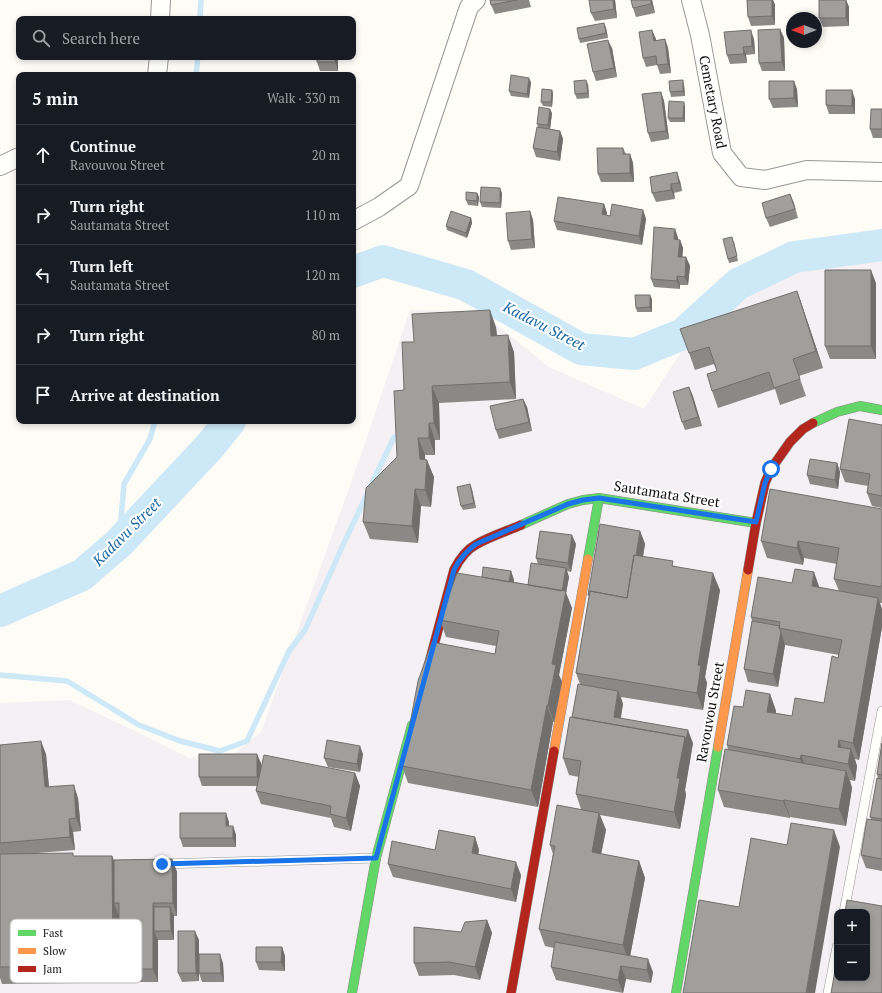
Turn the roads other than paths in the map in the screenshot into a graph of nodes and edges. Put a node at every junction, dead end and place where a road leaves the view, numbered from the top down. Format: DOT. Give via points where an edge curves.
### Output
graph roads {
  1 [pos="161,0"];
  2 [pos="476,0"];
  3 [pos="691,0"];
  4 [pos="160,16"];
  5 [pos="159,60"];
  6 [pos="157,72"];
  7 [pos="16,158"];
  8 [pos="0,166"];
  9 [pos="882,172"];
  10 [pos="356,219"];
  11 [pos="882,410"];
  12 [pos="599,498"];
  13 [pos="756,522"];
  14 [pos="426,676"];
  15 [pos="882,711"];
  16 [pos="415,714"];
  17 [pos="376,858"];
  18 [pos="154,864"];
  19 [pos="845,909"];
  20 [pos="834,962"];
  21 [pos="352,993"];
  22 [pos="511,993"];
  23 [pos="676,993"];
  24 [pos="828,993"];
  1 -- 4 [label="street"];
  2 -- 10 [label="street" via="469,7 409,186"];
  3 -- 9 [label="street, Cemetary Road" via="722,153 740,177 765,180 807,170"];
  5 -- 6 [label="street"];
  7 -- 8 [label="street"];
  11 -- 13 [label="street, Ravouvou Street" via="860,406 837,412 803,429 790,442 771,469"];
  12 -- 13 [label="street, Sautamata Street"];
  12 -- 14 [label="street, Sautamata Street" via="568,504 476,544 460,559 454,570"];
  12 -- 22 [label="street"];
  13 -- 23 [label="street, Ravouvou Street"];
  15 -- 19 [label="lane"];
  16 -- 17 [label="street"];
  17 -- 18 [label="lane"];
  17 -- 21 [label="street"];
  20 -- 24 [label="lane"];
}
